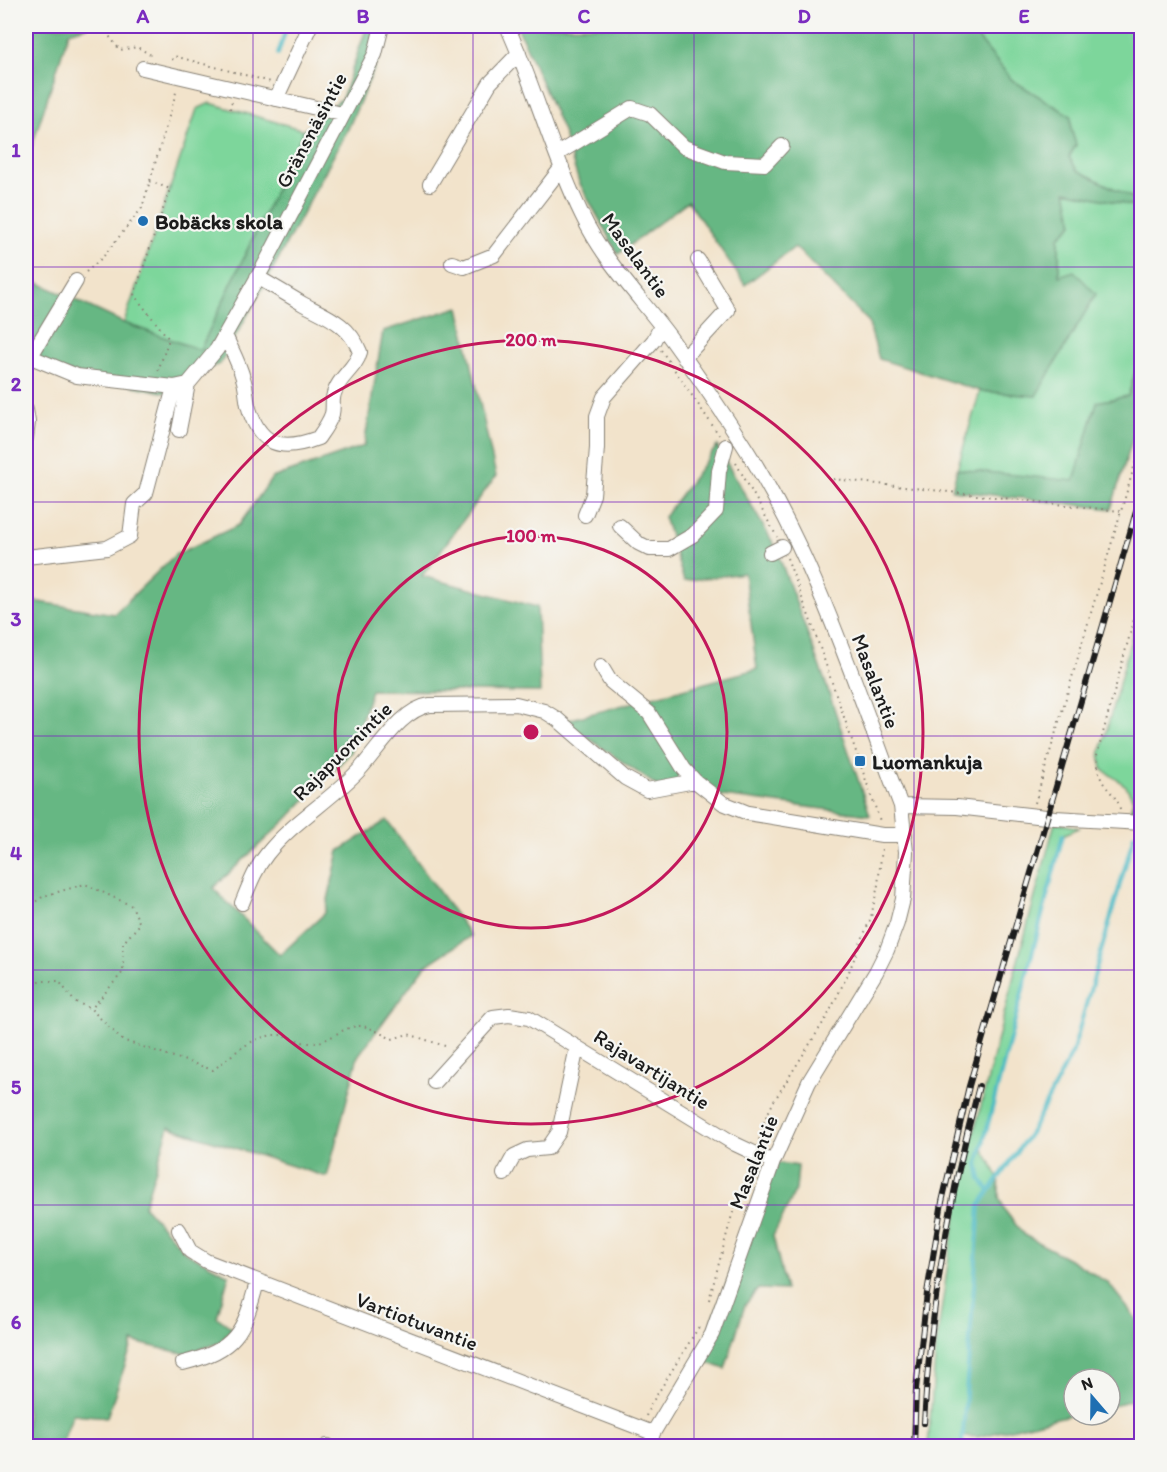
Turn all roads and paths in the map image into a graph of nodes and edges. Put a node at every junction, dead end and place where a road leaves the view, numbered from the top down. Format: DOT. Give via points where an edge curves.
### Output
graph roads {
  1 [pos="105,26"];
  2 [pos="310,26"];
  3 [pos="382,26"];
  4 [pos="507,26"];
  5 [pos="519,53"];
  6 [pos="153,56"];
  7 [pos="143,68"];
  8 [pos="165,74"];
  9 [pos="181,77"];
  10 [pos="283,84"];
  11 [pos="276,99"];
  12 [pos="342,114"];
  13 [pos="782,146"];
  14 [pos="557,154"];
  15 [pos="562,167"];
  16 [pos="150,181"];
  17 [pos="430,184"];
  18 [pos="698,260"];
  19 [pos="452,263"];
  20 [pos="257,278"];
  21 [pos="76,281"];
  22 [pos="661,326"];
  23 [pos="225,335"];
  24 [pos="684,358"];
  25 [pos="27,359"];
  26 [pos="153,385"];
  27 [pos="181,386"];
  28 [pos="26,410"];
  29 [pos="179,430"];
  30 [pos="26,438"];
  31 [pos="1142,440"];
  32 [pos="726,446"];
  33 [pos="833,479"];
  34 [pos="1121,511"];
  35 [pos="585,515"];
  36 [pos="620,526"];
  37 [pos="26,557"];
  38 [pos="1142,590"];
  39 [pos="602,666"];
  40 [pos="695,781"];
  41 [pos="901,806"];
  42 [pos="1032,815"];
  43 [pos="1120,821"];
  44 [pos="1142,823"];
  45 [pos="882,835"];
  46 [pos="905,835"];
  47 [pos="243,903"];
  48 [pos="26,908"];
  49 [pos="26,981"];
  50 [pos="91,1009"];
  51 [pos="577,1047"];
  52 [pos="463,1051"];
  53 [pos="434,1082"];
  54 [pos="755,1154"];
  55 [pos="772,1162"];
  56 [pos="504,1174"];
  57 [pos="178,1230"];
  58 [pos="257,1282"];
  59 [pos="706,1309"];
  60 [pos="703,1320"];
  61 [pos="183,1363"];
  62 [pos="648,1436"];
  1 -- 6 [label="path" via="120,50 137,47"];
  2 -- 10 [label="street"];
  3 -- 12 [label="street, Gränsnäsintie" via="375,54"];
  4 -- 5 [label="street, Masalantie"];
  5 -- 14 [label="street, Masalantie"];
  5 -- 17 [label="street" via="490,83"];
  7 -- 8 [label="street"];
  8 -- 9 [label="street"];
  8 -- 10 [label="path" via="174,56"];
  9 -- 11 [label="street"];
  9 -- 16 [label="path"];
  10 -- 11 [label="street"];
  11 -- 12 [label="street"];
  12 -- 20 [label="street, Gränsnäsintie"];
  13 -- 14 [label="street" via="765,164 725,162 684,147 650,114 632,108"];
  14 -- 15 [label="street, Masalantie"];
  15 -- 19 [label="street" via="494,255 464,267"];
  15 -- 22 [label="street, Masalantie" via="598,244"];
  16 -- 21 [label="path" via="142,208 103,257"];
  16 -- 26 [label="path" via="170,189 134,295 169,339"];
  18 -- 24 [label="street" via="728,310"];
  20 -- 23 [label="street, Gränsnäsintie"];
  20 -- 23 [label="street" via="331,317 347,331 360,352 335,390 332,412 318,438 274,445 263,436"];
  21 -- 25 [label="street"];
  22 -- 24 [label="street, Masalantie"];
  22 -- 35 [label="street" via="654,340 604,397 597,416 593,495"];
  23 -- 27 [label="street, Gränsnäsintie" via="217,349"];
  24 -- 41 [label="street, Masalantie" via="747,450 791,528 821,595"];
  25 -- 26 [label="street" via="77,376"];
  26 -- 27 [label="street"];
  27 -- 29 [label="street"];
  27 -- 37 [label="street" via="146,493 134,504 130,536 107,548"];
  28 -- 30 [label="street"];
  31 -- 34 [label="path"];
  32 -- 36 [label="street" via="719,471 716,511 693,535 669,549 650,549"];
  32 -- 45 [label="path" via="810,619 877,808"];
  33 -- 34 [label="path"];
  34 -- 42 [label="path"];
  38 -- 43 [label="path" via="1097,754 1103,783 1118,800"];
  39 -- 40 [label="street" via="610,681 649,713"];
  40 -- 45 [label="street" via="723,803 748,813"];
  40 -- 47 [label="street, Rajapuomintie" via="646,790 625,778 544,711 516,704 424,705 405,716 359,770 267,854"];
  41 -- 42 [label="street"];
  41 -- 46 [label="street, Masalantie"];
  42 -- 43 [label="street"];
  43 -- 44 [label="street"];
  45 -- 46 [label="street"];
  45 -- 54 [label="path" via="871,916 828,1015 764,1121"];
  46 -- 55 [label="street, Masalantie" via="903,899 887,950 809,1082"];
  48 -- 50 [label="path" via="44,896 85,884 132,906 140,924 123,943 123,972"];
  49 -- 50 [label="path" via="59,981 74,1001"];
  50 -- 52 [label="path" via="122,1040 213,1070 249,1042 266,1035 284,1035 309,1043 363,1026 392,1039 408,1034"];
  51 -- 52 [label="street, Rajavartijantie" via="529,1018 509,1015 493,1017"];
  51 -- 54 [label="street, Rajavartijantie"];
  51 -- 56 [label="street" via="559,1132 548,1148 514,1156"];
  52 -- 53 [label="street"];
  54 -- 55 [label="street, Rajavartijantie"];
  54 -- 59 [label="path" via="732,1215"];
  55 -- 62 [label="street, Masalantie" via="712,1334"];
  57 -- 58 [label="street, Vartiotuvantie" via="190,1251"];
  58 -- 61 [label="street" via="248,1317 229,1344 208,1357"];
  58 -- 62 [label="street, Vartiotuvantie"];
  60 -- 62 [label="path" via="650,1406"];
}
